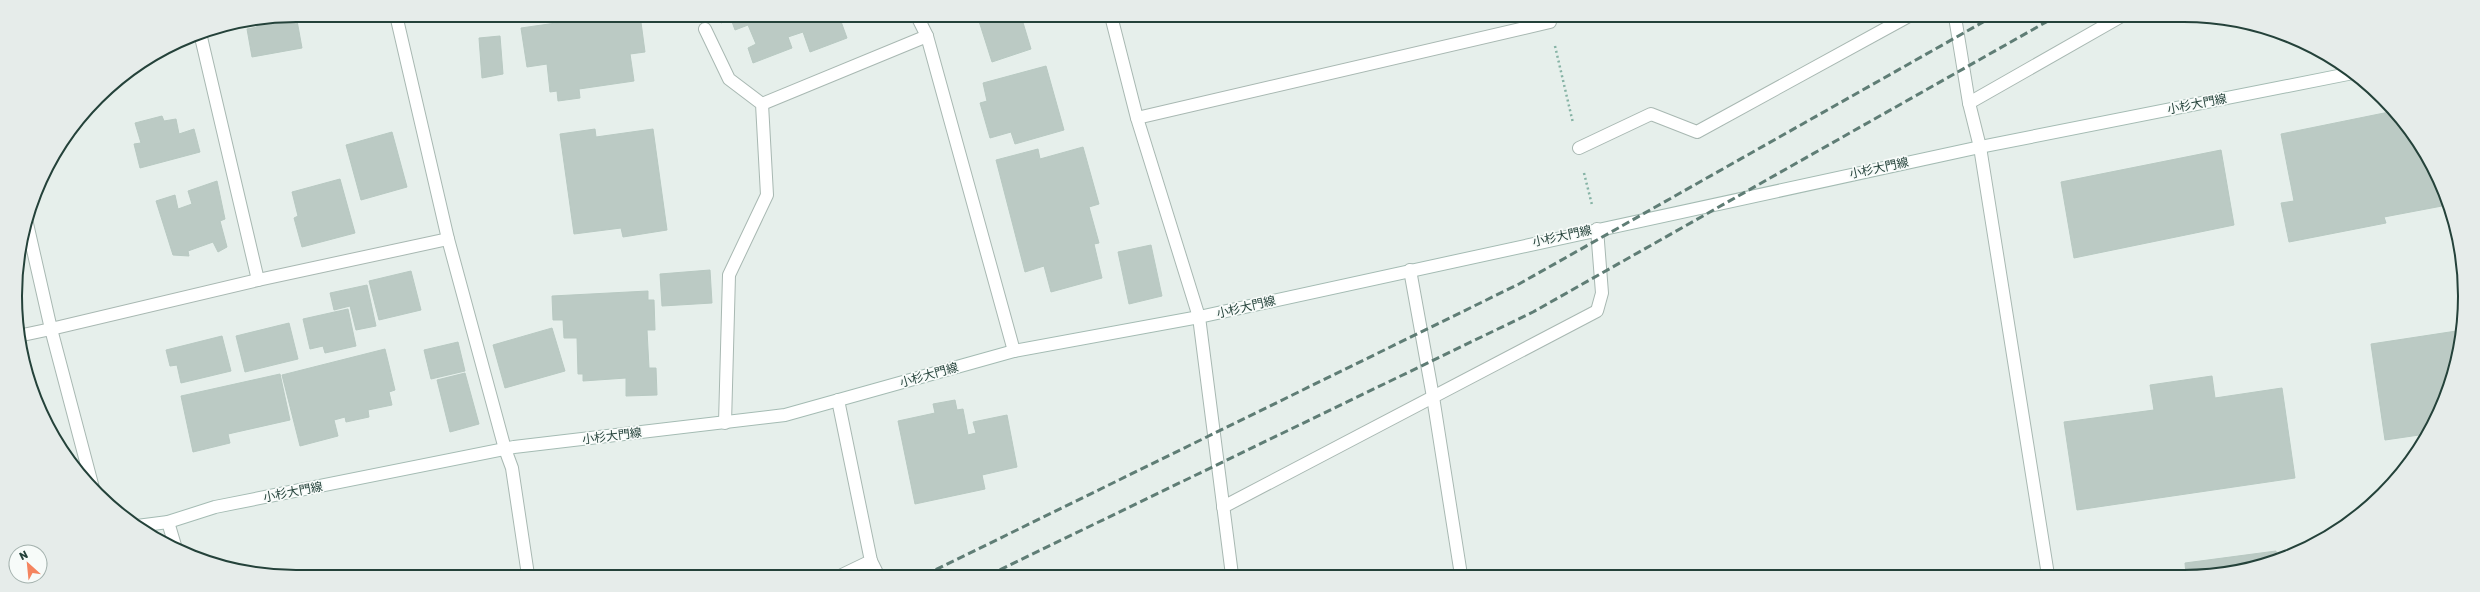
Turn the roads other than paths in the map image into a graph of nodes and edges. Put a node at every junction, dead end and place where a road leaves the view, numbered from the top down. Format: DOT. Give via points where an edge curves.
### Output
graph roads {
  1 [pos="398,22"];
  2 [pos="920,22"];
  3 [pos="1113,22"];
  4 [pos="1550,22"];
  5 [pos="1898,22"];
  6 [pos="1956,22"];
  7 [pos="2111,22"];
  8 [pos="705,29"];
  9 [pos="927,36"];
  10 [pos="201,39"];
  11 [pos="2345,75"];
  12 [pos="1969,103"];
  13 [pos="762,104"];
  14 [pos="1137,118"];
  15 [pos="1980,147"];
  16 [pos="1579,148"];
  17 [pos="1597,229"];
  18 [pos="29,233"];
  19 [pos="448,239"];
  20 [pos="1410,270"];
  21 [pos="258,280"];
  22 [pos="1199,317"];
  23 [pos="51,329"];
  24 [pos="24,335"];
  25 [pos="1014,351"];
  26 [pos="1433,396"];
  27 [pos="838,400"];
  28 [pos="725,423"];
  29 [pos="505,449"];
  30 [pos="90,477"];
  31 [pos="1223,507"];
  32 [pos="168,522"];
  33 [pos="146,525"];
  34 [pos="174,541"];
  35 [pos="871,561"];
  36 [pos="527,570"];
  37 [pos="852,570"];
  38 [pos="876,570"];
  39 [pos="1231,570"];
  40 [pos="1460,570"];
  41 [pos="2047,570"];
  1 -- 19 [label="street"];
  2 -- 9 [label="street"];
  3 -- 14 [label="street"];
  4 -- 14 [label="street"];
  5 -- 16 [label="street" via="1697,132 1651,114"];
  6 -- 12 [label="street"];
  7 -- 12 [label="street"];
  8 -- 13 [label="street" via="729,79"];
  9 -- 13 [label="street"];
  9 -- 25 [label="street"];
  10 -- 21 [label="street"];
  11 -- 15 [label="street, 小杉大門線"];
  12 -- 15 [label="street"];
  13 -- 28 [label="street" via="767,195 729,275"];
  14 -- 22 [label="street"];
  15 -- 17 [label="street, 小杉大門線"];
  15 -- 41 [label="street"];
  17 -- 20 [label="street, 小杉大門線"];
  17 -- 26 [label="street" via="1602,293 1597,311"];
  18 -- 23 [label="street"];
  19 -- 21 [label="street"];
  19 -- 29 [label="street"];
  20 -- 22 [label="street, 小杉大門線"];
  20 -- 26 [label="street"];
  21 -- 23 [label="street"];
  22 -- 25 [label="street, 小杉大門線"];
  22 -- 31 [label="street"];
  23 -- 24 [label="street"];
  23 -- 30 [label="street"];
  25 -- 27 [label="street, 小杉大門線"];
  26 -- 31 [label="street"];
  26 -- 40 [label="street"];
  27 -- 28 [label="street, 小杉大門線" via="785,415"];
  27 -- 35 [label="street"];
  28 -- 29 [label="street, 小杉大門線"];
  29 -- 32 [label="street, 小杉大門線" via="215,507"];
  29 -- 36 [label="street" via="512,468"];
  31 -- 39 [label="street"];
  32 -- 33 [label="street, 小杉大門線"];
  32 -- 34 [label="street"];
  35 -- 37 [label="street"];
  35 -- 38 [label="street"];
}
